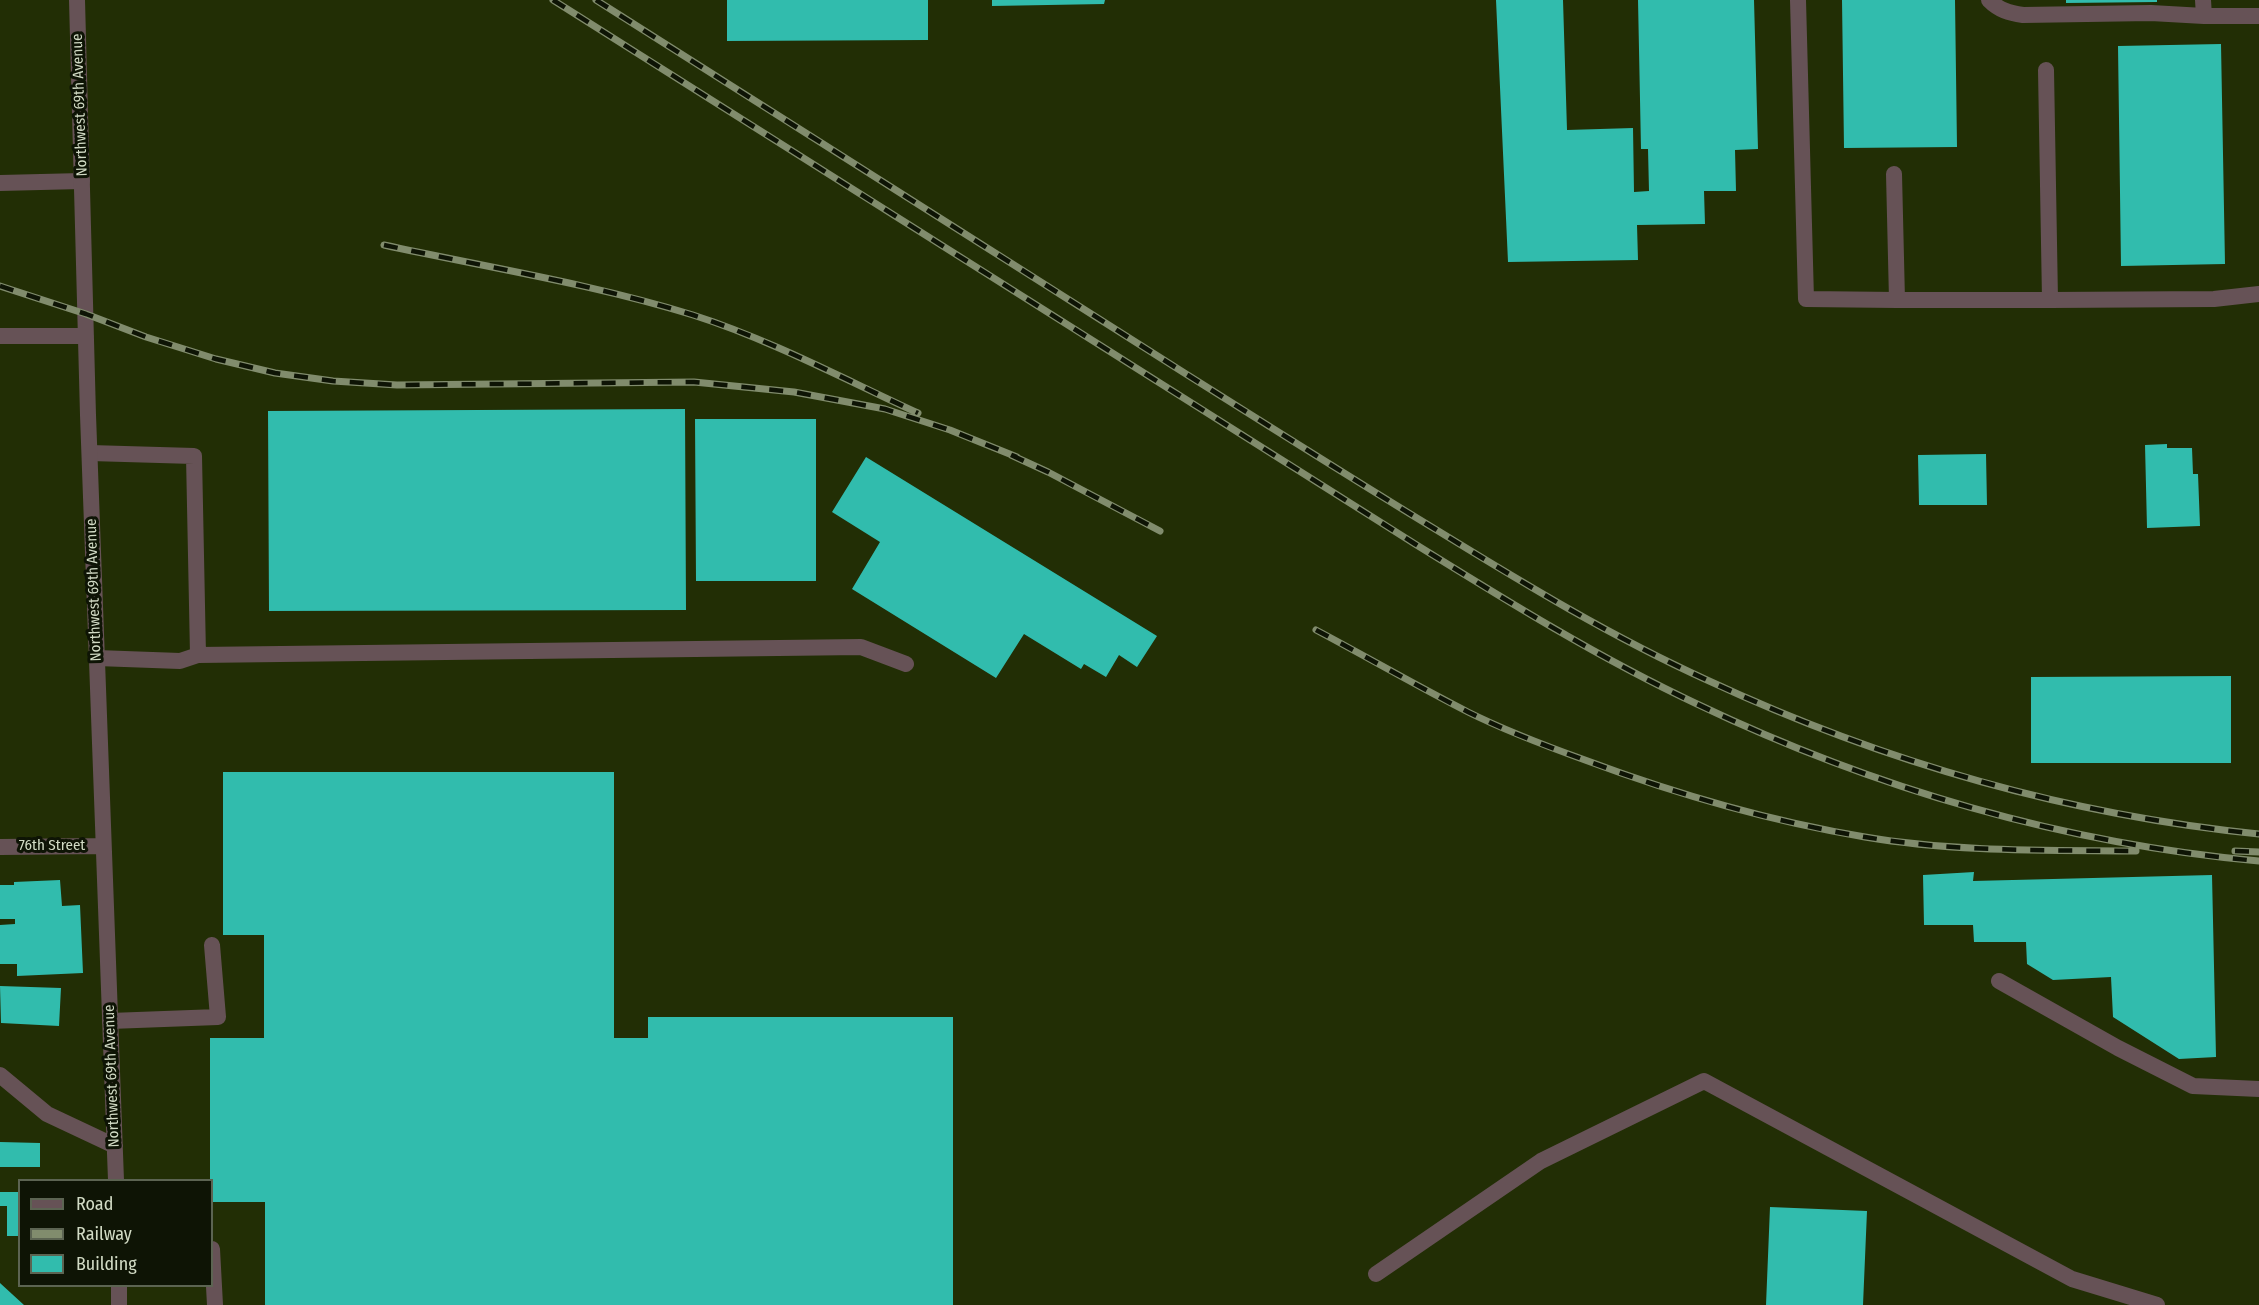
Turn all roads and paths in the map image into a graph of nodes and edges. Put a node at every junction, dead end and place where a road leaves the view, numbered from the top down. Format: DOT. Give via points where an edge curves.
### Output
graph roads {
  1 [pos="77,0"];
  2 [pos="1798,0"];
  3 [pos="1989,0"];
  4 [pos="2204,8"];
  5 [pos="2259,16"];
  6 [pos="2046,70"];
  7 [pos="1894,174"];
  8 [pos="82,181"];
  9 [pos="0,183"];
  10 [pos="2259,294"];
  11 [pos="1897,300"];
  12 [pos="2050,300"];
  13 [pos="0,336"];
  14 [pos="86,336"];
  15 [pos="90,453"];
  16 [pos="198,655"];
  17 [pos="97,658"];
  18 [pos="906,664"];
  19 [pos="103,846"];
  20 [pos="0,847"];
  21 [pos="212,945"];
  22 [pos="1999,981"];
  23 [pos="110,1021"];
  24 [pos="0,1075"];
  25 [pos="2259,1089"];
  26 [pos="115,1146"];
  27 [pos="116,1179"];
  28 [pos="213,1268"];
  29 [pos="1376,1274"];
  30 [pos="119,1287"];
  31 [pos="119,1305"];
  32 [pos="215,1305"];
  33 [pos="2157,1305"];
  1 -- 8 [label="street, Northwest 69th Avenue"];
  2 -- 11 [label="street" via="1806,299"];
  3 -- 4 [label="street" via="1996,7 2023,15"];
  4 -- 5 [label="street"];
  6 -- 12 [label="street"];
  7 -- 11 [label="street"];
  8 -- 9 [label="street"];
  8 -- 14 [label="street, Northwest 69th Avenue"];
  10 -- 12 [label="street" via="2214,299"];
  11 -- 12 [label="street"];
  13 -- 14 [label="street"];
  14 -- 15 [label="street, Northwest 69th Avenue"];
  15 -- 16 [label="street" via="194,456"];
  15 -- 17 [label="street, Northwest 69th Avenue"];
  16 -- 17 [label="street" via="180,661"];
  16 -- 18 [label="street" via="861,647"];
  17 -- 19 [label="street, Northwest 69th Avenue"];
  19 -- 20 [label="street, 76th Street"];
  19 -- 23 [label="street, Northwest 69th Avenue"];
  21 -- 23 [label="street" via="218,1017"];
  22 -- 25 [label="street" via="2193,1086"];
  23 -- 26 [label="street, Northwest 69th Avenue"];
  24 -- 26 [label="street" via="47,1114"];
  26 -- 27 [label="street, Northwest 69th Avenue"];
  28 -- 32 [label="street"];
  29 -- 33 [label="street" via="1541,1161 1704,1081 2072,1279"];
  30 -- 31 [label="street"];
}
